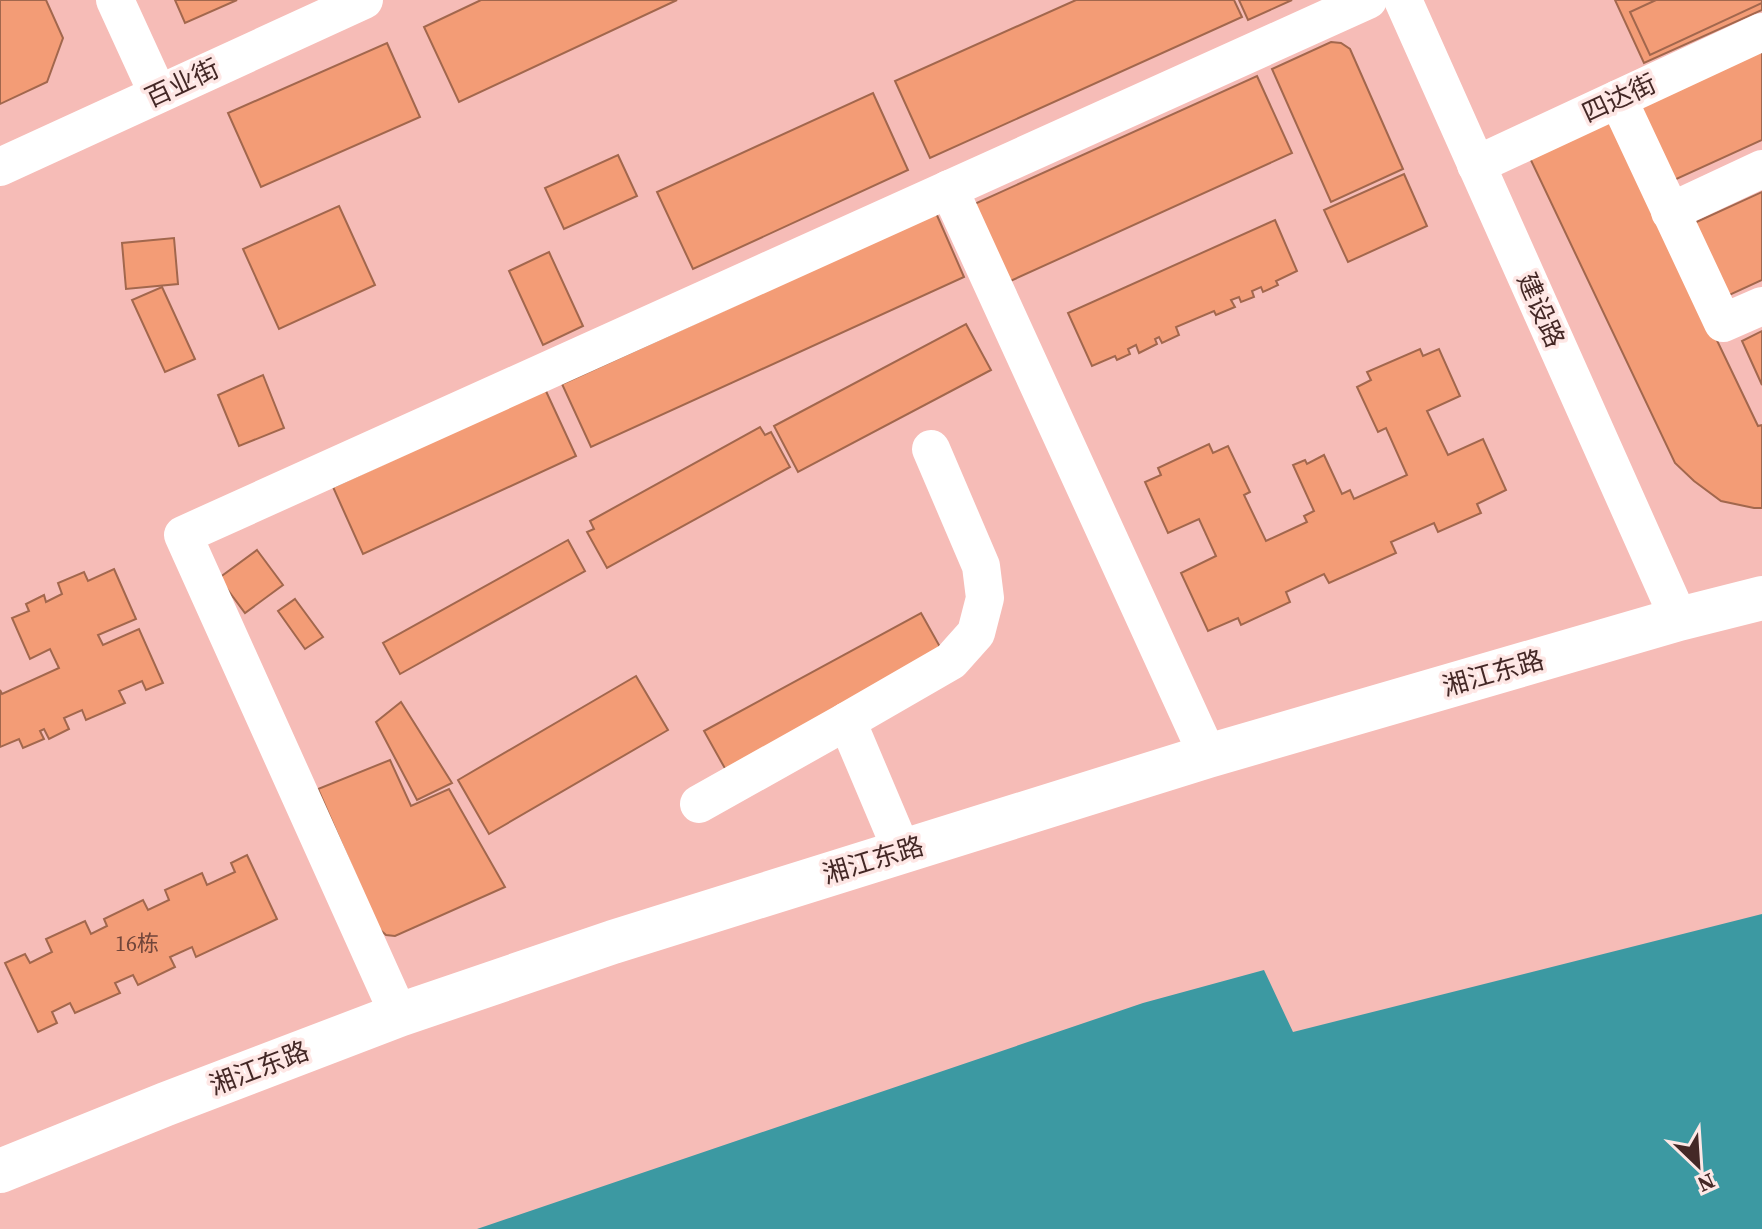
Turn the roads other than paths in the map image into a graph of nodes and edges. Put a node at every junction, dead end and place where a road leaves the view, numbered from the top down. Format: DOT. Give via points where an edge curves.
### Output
graph roads {
  1 [pos="115,0"];
  2 [pos="364,0"];
  3 [pos="1368,0"];
  4 [pos="1403,0"];
  5 [pos="1762,32"];
  6 [pos="158,94"];
  7 [pos="1618,99"];
  8 [pos="1476,165"];
  9 [pos="0,167"];
  10 [pos="1762,169"];
  11 [pos="949,189"];
  12 [pos="1670,212"];
  13 [pos="1762,306"];
  14 [pos="931,449"];
  15 [pos="1762,598"];
  16 [pos="1679,619"];
  17 [pos="847,721"];
  18 [pos="1208,756"];
  19 [pos="699,804"];
  20 [pos="902,851"];
  21 [pos="399,1015"];
  22 [pos="0,1171"];
  1 -- 6 [label="street"];
  2 -- 6 [label="street, 百业街"];
  3 -- 11 [label="street"];
  4 -- 8 [label="street, 建设路"];
  5 -- 7 [label="street, 四达街"];
  6 -- 9 [label="street, 百业街"];
  7 -- 8 [label="street, 四达街"];
  7 -- 12 [label="street"];
  8 -- 16 [label="street, 建设路"];
  10 -- 12 [label="street"];
  11 -- 18 [label="street"];
  11 -- 21 [label="street" via="183,535"];
  12 -- 13 [label="street" via="1723,323"];
  14 -- 17 [label="street" via="981,566 985,598 976,633 951,661"];
  15 -- 16 [label="main road, 湘江东路"];
  16 -- 18 [label="main road, 湘江东路"];
  17 -- 19 [label="street"];
  17 -- 20 [label="street"];
  18 -- 20 [label="main road, 湘江东路"];
  20 -- 21 [label="main road, 湘江东路"];
  21 -- 22 [label="main road, 湘江东路"];
}
